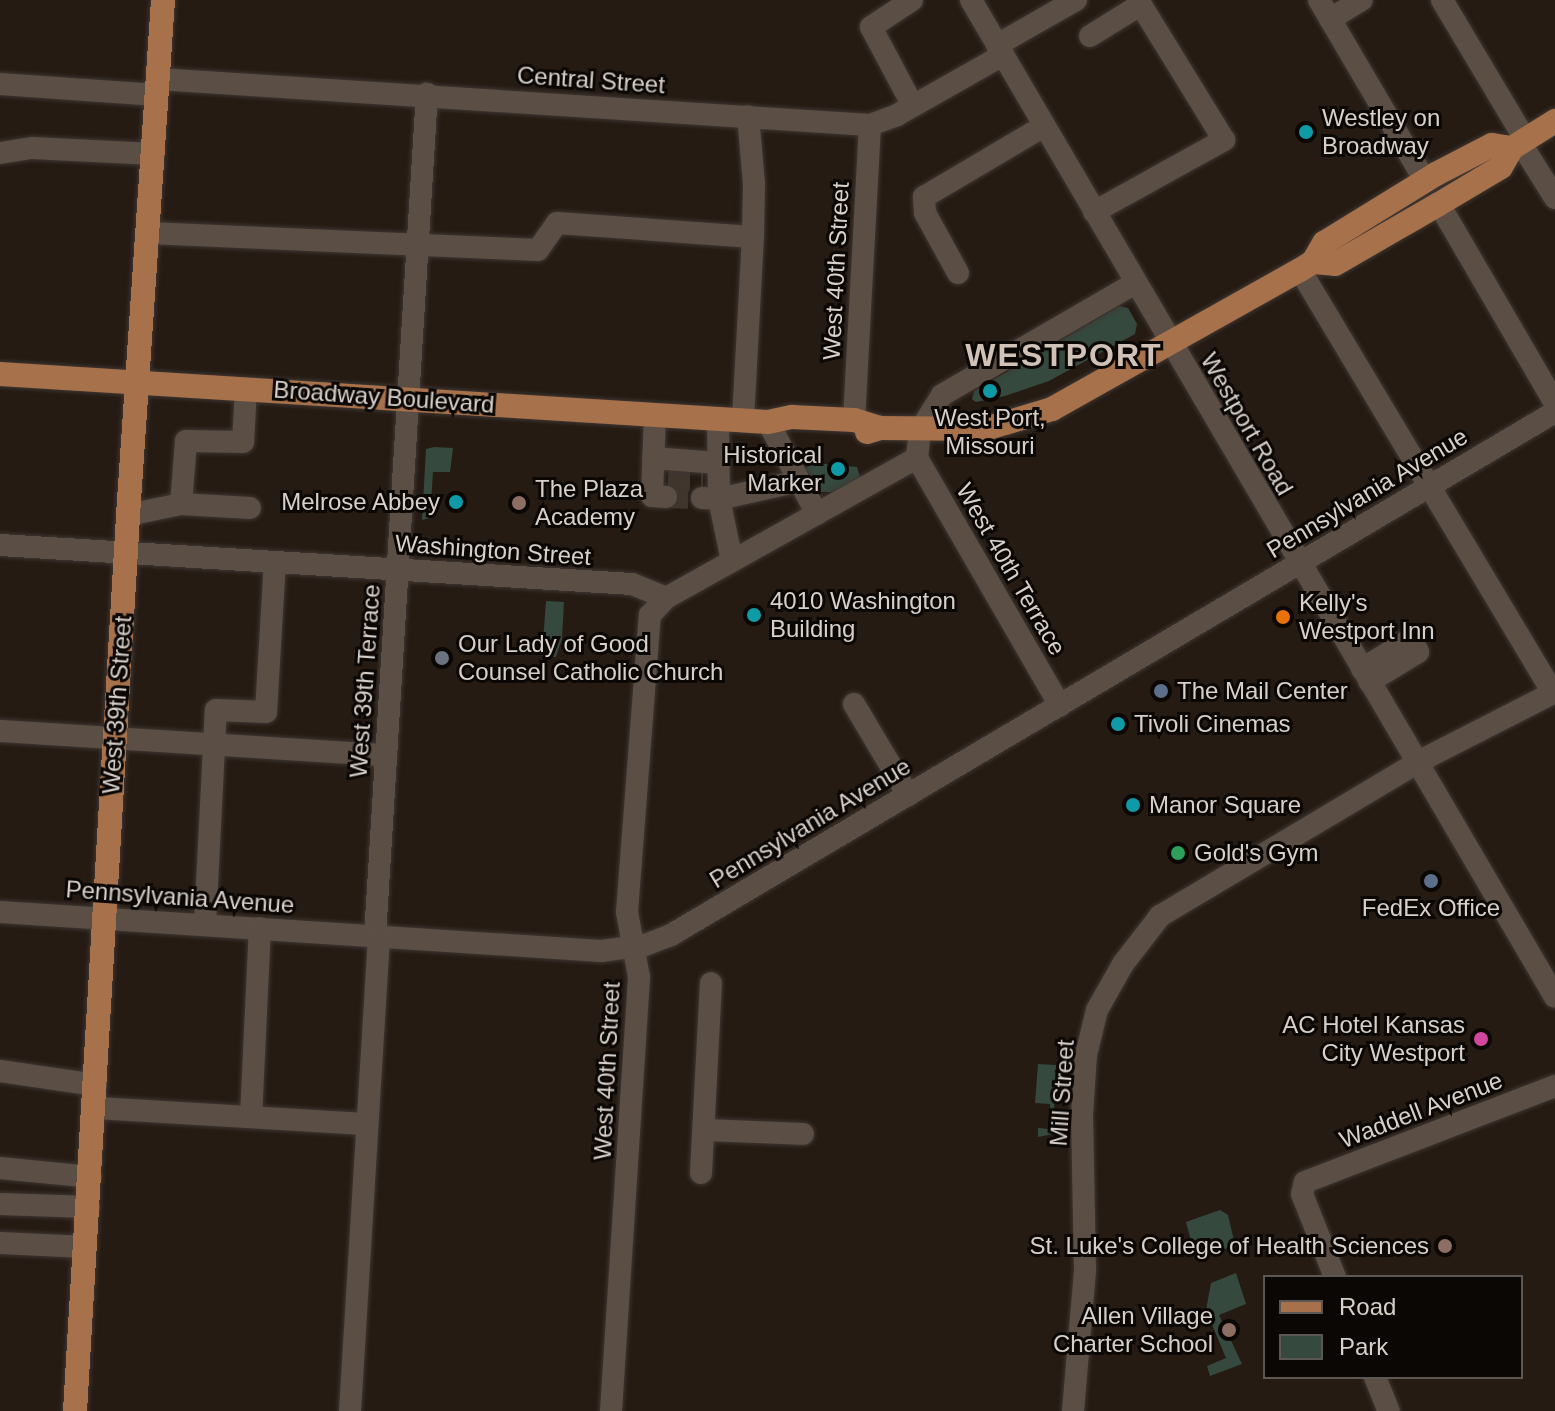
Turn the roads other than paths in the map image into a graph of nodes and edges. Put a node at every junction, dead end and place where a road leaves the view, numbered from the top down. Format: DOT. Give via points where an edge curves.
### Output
graph roads {
  1 [pos="163,0"];
  2 [pos="912,0"];
  3 [pos="971,0"];
  4 [pos="1076,0"];
  5 [pos="1362,0"];
  6 [pos="1442,0"];
  7 [pos="1139,2"];
  8 [pos="1324,10"];
  9 [pos="1090,36"];
  10 [pos="1000,50"];
  11 [pos="0,84"];
  12 [pos="158,87"];
  13 [pos="427,94"];
  14 [pos="913,106"];
  15 [pos="748,116"];
  16 [pos="1555,121"];
  17 [pos="870,125"];
  18 [pos="1044,126"];
  19 [pos="1519,143"];
  20 [pos="0,153"];
  21 [pos="154,154"];
  22 [pos="1425,181"];
  23 [pos="1555,198"];
  24 [pos="1439,204"];
  25 [pos="1094,212"];
  26 [pos="149,233"];
  27 [pos="753,237"];
  28 [pos="418,246"];
  29 [pos="1307,266"];
  30 [pos="958,273"];
  31 [pos="1135,283"];
  32 [pos="1171,345"];
  33 [pos="0,374"];
  34 [pos="139,381"];
  35 [pos="246,389"];
  36 [pos="409,399"];
  37 [pos="1555,403"];
  38 [pos="1555,412"];
  39 [pos="655,414"];
  40 [pos="731,419"];
  41 [pos="854,420"];
  42 [pos="768,422"];
  43 [pos="880,428"];
  44 [pos="920,430"];
  45 [pos="917,458"];
  46 [pos="799,481"];
  47 [pos="712,485"];
  48 [pos="1429,487"];
  49 [pos="181,504"];
  50 [pos="250,508"];
  51 [pos="817,514"];
  52 [pos="128,515"];
  53 [pos="0,545"];
  54 [pos="126,553"];
  55 [pos="732,561"];
  56 [pos="275,562"];
  57 [pos="1298,564"];
  58 [pos="398,570"];
  59 [pos="666,598"];
  60 [pos="1415,646"];
  61 [pos="1366,676"];
  62 [pos="1554,692"];
  63 [pos="854,704"];
  64 [pos="1060,706"];
  65 [pos="0,731"];
  66 [pos="114,739"];
  67 [pos="214,745"];
  68 [pos="386,755"];
  69 [pos="1418,762"];
  70 [pos="908,795"];
  71 [pos="0,912"];
  72 [pos="105,918"];
  73 [pos="205,924"];
  74 [pos="260,928"];
  75 [pos="377,936"];
  76 [pos="633,947"];
  77 [pos="711,983"];
  78 [pos="1555,997"];
  79 [pos="0,1071"];
  80 [pos="1555,1086"];
  81 [pos="96,1096"];
  82 [pos="251,1117"];
  83 [pos="367,1124"];
  84 [pos="705,1130"];
  85 [pos="803,1134"];
  86 [pos="0,1168"];
  87 [pos="701,1173"];
  88 [pos="91,1177"];
  89 [pos="0,1204"];
  90 [pos="89,1207"];
  91 [pos="0,1243"];
  92 [pos="86,1247"];
  93 [pos="1334,1275"];
  94 [pos="1376,1379"];
  95 [pos="75,1411"];
  96 [pos="350,1411"];
  97 [pos="611,1411"];
  98 [pos="1073,1411"];
  99 [pos="1389,1411"];
  1 -- 12 [label="main road, West 39th Street"];
  2 -- 14 [label="street" via="871,27"];
  3 -- 10 [label="street, Westport Road"];
  4 -- 10 [label="street, Central Street"];
  5 -- 8 [label="street"];
  6 -- 19 [label="street"];
  7 -- 9 [label="street"];
  7 -- 25 [label="street" via="1224,140"];
  8 -- 22 [label="street"];
  10 -- 14 [label="street, Central Street"];
  10 -- 18 [label="street, Westport Road"];
  11 -- 12 [label="street, Central Street"];
  12 -- 13 [label="street, Central Street"];
  12 -- 21 [label="main road, West 39th Street"];
  13 -- 15 [label="street, Central Street"];
  13 -- 28 [label="street, West 39th Terrace"];
  14 -- 17 [label="street, Central Street"];
  15 -- 17 [label="street, Central Street"];
  15 -- 27 [label="street"];
  16 -- 19 [label="main road, Broadway Boulevard"];
  17 -- 41 [label="street, West 40th Street"];
  18 -- 25 [label="street, Westport Road"];
  18 -- 30 [label="street" via="924,197 925,213"];
  19 -- 22 [label="main road, Broadway Boulevard" via="1492,145"];
  19 -- 23 [label="street"];
  19 -- 24 [label="main road, Broadway Boulevard" via="1501,167"];
  20 -- 21 [label="street" via="32,148"];
  21 -- 26 [label="main road, West 39th Street"];
  22 -- 29 [label="main road, Broadway Boulevard" via="1324,243"];
  24 -- 29 [label="main road, Broadway Boulevard" via="1335,264"];
  24 -- 37 [label="street"];
  25 -- 31 [label="street, Westport Road"];
  26 -- 28 [label="street"];
  26 -- 34 [label="main road, West 39th Street"];
  27 -- 28 [label="street" via="557,223 538,250"];
  27 -- 40 [label="street"];
  28 -- 36 [label="street, West 39th Terrace"];
  29 -- 32 [label="main road, Broadway Boulevard"];
  29 -- 48 [label="street"];
  31 -- 32 [label="street, Westport Road"];
  31 -- 44 [label="street" via="942,395"];
  32 -- 44 [label="main road, Broadway Boulevard" via="1052,409 1014,422 985,429"];
  32 -- 57 [label="street, Westport Road"];
  33 -- 34 [label="main road, Broadway Boulevard"];
  34 -- 35 [label="main road, Broadway Boulevard"];
  34 -- 52 [label="main road, West 39th Street"];
  35 -- 36 [label="main road, Broadway Boulevard"];
  35 -- 49 [label="street" via="243,442 186,441"];
  36 -- 39 [label="main road, Broadway Boulevard"];
  36 -- 58 [label="street, West 39th Terrace"];
  38 -- 48 [label="street, Pennsylvania Avenue"];
  39 -- 40 [label="main road, Broadway Boulevard"];
  39 -- 47 [label="street" via="660,479"];
  40 -- 42 [label="main road, Broadway Boulevard"];
  40 -- 47 [label="street"];
  41 -- 42 [label="main road, Broadway Boulevard" via="792,417"];
  41 -- 43 [label="main road, Broadway Boulevard"];
  42 -- 43 [label="main road, Broadway Boulevard" via="791,432 848,435"];
  42 -- 46 [label="street"];
  43 -- 44 [label="main road, Broadway Boulevard"];
  44 -- 45 [label="street"];
  45 -- 51 [label="street"];
  45 -- 64 [label="street, West 40th Terrace"];
  46 -- 47 [label="street"];
  46 -- 51 [label="street"];
  47 -- 55 [label="street"];
  48 -- 57 [label="street, Pennsylvania Avenue"];
  48 -- 62 [label="street"];
  49 -- 50 [label="street"];
  49 -- 52 [label="street"];
  51 -- 55 [label="street"];
  52 -- 54 [label="main road, West 39th Street"];
  53 -- 54 [label="street, Washington Street"];
  54 -- 56 [label="street, Washington Street"];
  54 -- 66 [label="main road, West 39th Street"];
  55 -- 59 [label="street"];
  56 -- 58 [label="street, Washington Street"];
  56 -- 67 [label="street" via="266,712 216,710"];
  57 -- 61 [label="street, Westport Road"];
  57 -- 64 [label="street, Pennsylvania Avenue"];
  58 -- 59 [label="street, Washington Street" via="632,584"];
  58 -- 68 [label="street, West 39th Terrace"];
  59 -- 76 [label="street, West 40th Street" via="650,615 647,635 627,912"];
  60 -- 61 [label="street"];
  61 -- 69 [label="street, Westport Road"];
  62 -- 69 [label="street, Mill Street"];
  63 -- 70 [label="street"];
  64 -- 70 [label="street, Pennsylvania Avenue"];
  65 -- 66 [label="street"];
  66 -- 67 [label="street"];
  66 -- 72 [label="main road, West 39th Street"];
  67 -- 68 [label="street"];
  67 -- 73 [label="street"];
  68 -- 75 [label="street, West 39th Terrace"];
  69 -- 78 [label="street, Westport Road"];
  69 -- 98 [label="street, Mill Street" via="1160,916 1123,964 1097,1010 1086,1055 1082,1115 1085,1270"];
  70 -- 76 [label="street, Pennsylvania Avenue" via="671,935"];
  71 -- 72 [label="street, Pennsylvania Avenue"];
  72 -- 73 [label="street, Pennsylvania Avenue"];
  72 -- 81 [label="main road, West 39th Street"];
  73 -- 74 [label="street, Pennsylvania Avenue"];
  74 -- 75 [label="street, Pennsylvania Avenue"];
  74 -- 82 [label="street"];
  75 -- 76 [label="street, Pennsylvania Avenue" via="601,951"];
  75 -- 83 [label="street, West 39th Terrace"];
  76 -- 97 [label="street, West 40th Street" via="639,977"];
  77 -- 84 [label="street"];
  79 -- 81 [label="street"];
  80 -- 93 [label="street, Waddell Avenue" via="1305,1182 1302,1194"];
  81 -- 82 [label="street"];
  81 -- 88 [label="main road, West 39th Street"];
  82 -- 83 [label="street"];
  83 -- 96 [label="street, West 39th Terrace"];
  84 -- 85 [label="street"];
  84 -- 87 [label="street"];
  86 -- 88 [label="street"];
  88 -- 90 [label="main road, West 39th Street"];
  89 -- 90 [label="street"];
  90 -- 92 [label="main road, West 39th Street"];
  91 -- 92 [label="street"];
  92 -- 95 [label="main road, West 39th Street"];
  94 -- 99 [label="street"];
}
